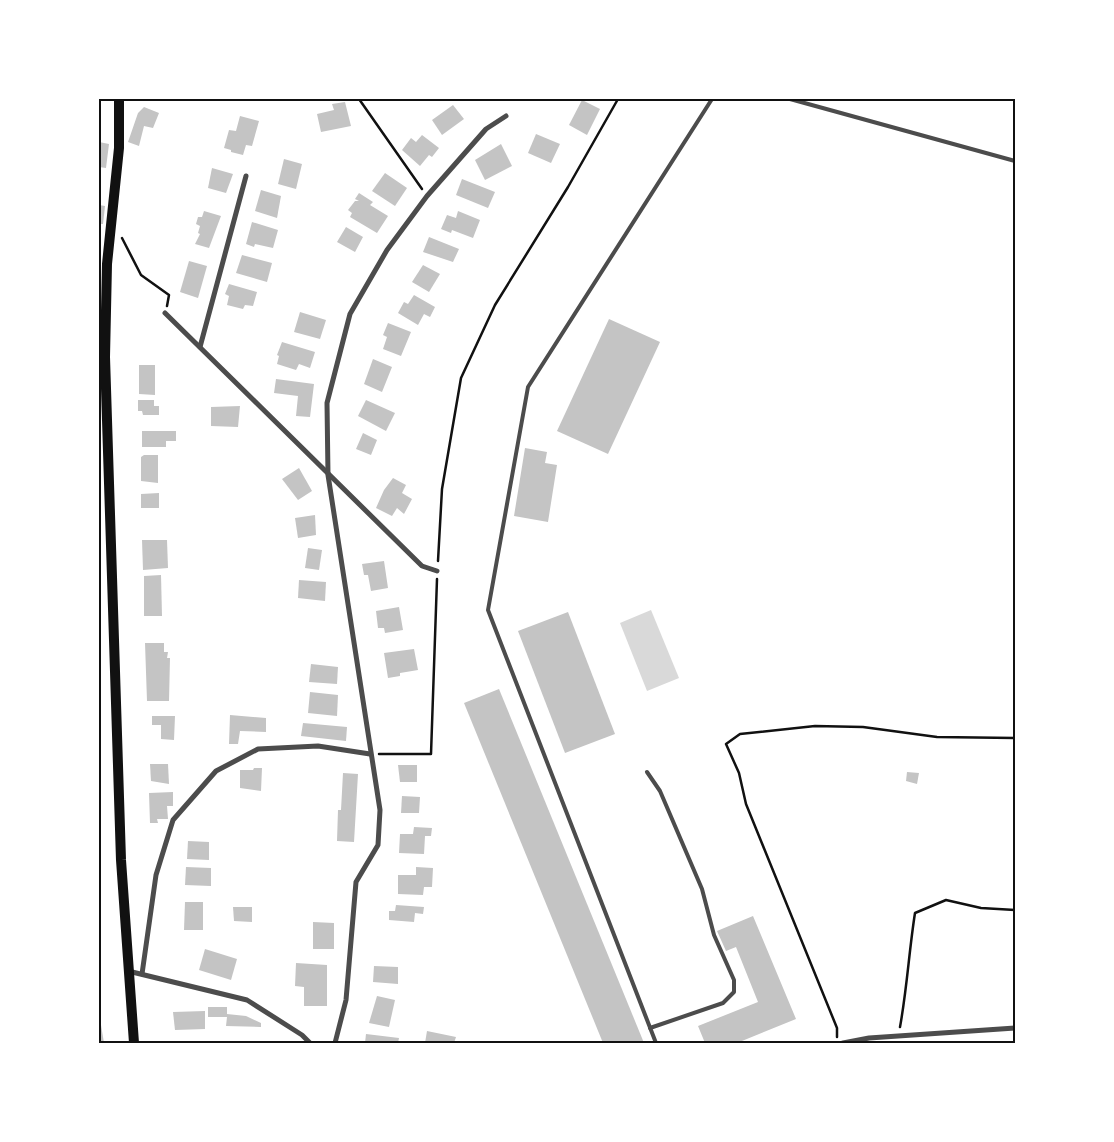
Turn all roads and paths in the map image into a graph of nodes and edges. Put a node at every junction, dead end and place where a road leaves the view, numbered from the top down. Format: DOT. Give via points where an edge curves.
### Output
graph roads {
  1 [pos="120,99"];
  2 [pos="359,99"];
  3 [pos="618,99"];
  4 [pos="712,99"];
  5 [pos="790,99"];
  6 [pos="506,116"];
  7 [pos="1015,161"];
  8 [pos="246,176"];
  9 [pos="427,196"];
  10 [pos="112,216"];
  11 [pos="166,313"];
  12 [pos="200,347"];
  13 [pos="328,475"];
  14 [pos="437,570"];
  15 [pos="1015,738"];
  16 [pos="370,754"];
  17 [pos="647,772"];
  18 [pos="1015,910"];
  19 [pos="128,971"];
  20 [pos="142,974"];
  21 [pos="650,1028"];
  22 [pos="1015,1028"];
  23 [pos="898,1036"];
  24 [pos="134,1043"];
  25 [pos="310,1043"];
  26 [pos="335,1043"];
  27 [pos="656,1043"];
  28 [pos="838,1043"];
  29 [pos="843,1043"];
  1 -- 10 [label="main road"];
  2 -- 9 [label="path"];
  3 -- 14 [label="path" via="495,304 461,378 442,489"];
  4 -- 21 [label="lane" via="528,387 488,610"];
  5 -- 7 [label="lane"];
  6 -- 9 [label="street" via="486,129"];
  8 -- 12 [label="street"];
  9 -- 13 [label="street" via="387,250 350,314 327,404"];
  10 -- 11 [label="path" via="141,275 169,295"];
  10 -- 19 [label="main road" via="105,357 117,764"];
  11 -- 12 [label="street"];
  12 -- 13 [label="street"];
  13 -- 14 [label="street" via="422,566"];
  13 -- 16 [label="street"];
  14 -- 16 [label="path" via="431,754"];
  15 -- 28 [label="path" via="937,736 863,727 815,726 740,734 726,744 739,772 746,804 836,1028"];
  16 -- 20 [label="street" via="318,746 258,749 216,771 174,820 156,875"];
  16 -- 26 [label="street" via="380,810 378,845 356,882 346,1000"];
  17 -- 21 [label="lane" via="660,792 702,890 714,935 734,980 734,992 723,1002"];
  18 -- 23 [label="path" via="980,908 946,900 915,913 908,983"];
  19 -- 20 [label="street"];
  19 -- 24 [label="main road"];
  20 -- 25 [label="street" via="247,1000"];
  21 -- 27 [label="lane"];
  22 -- 23 [label="street"];
  23 -- 29 [label="street"];
}
